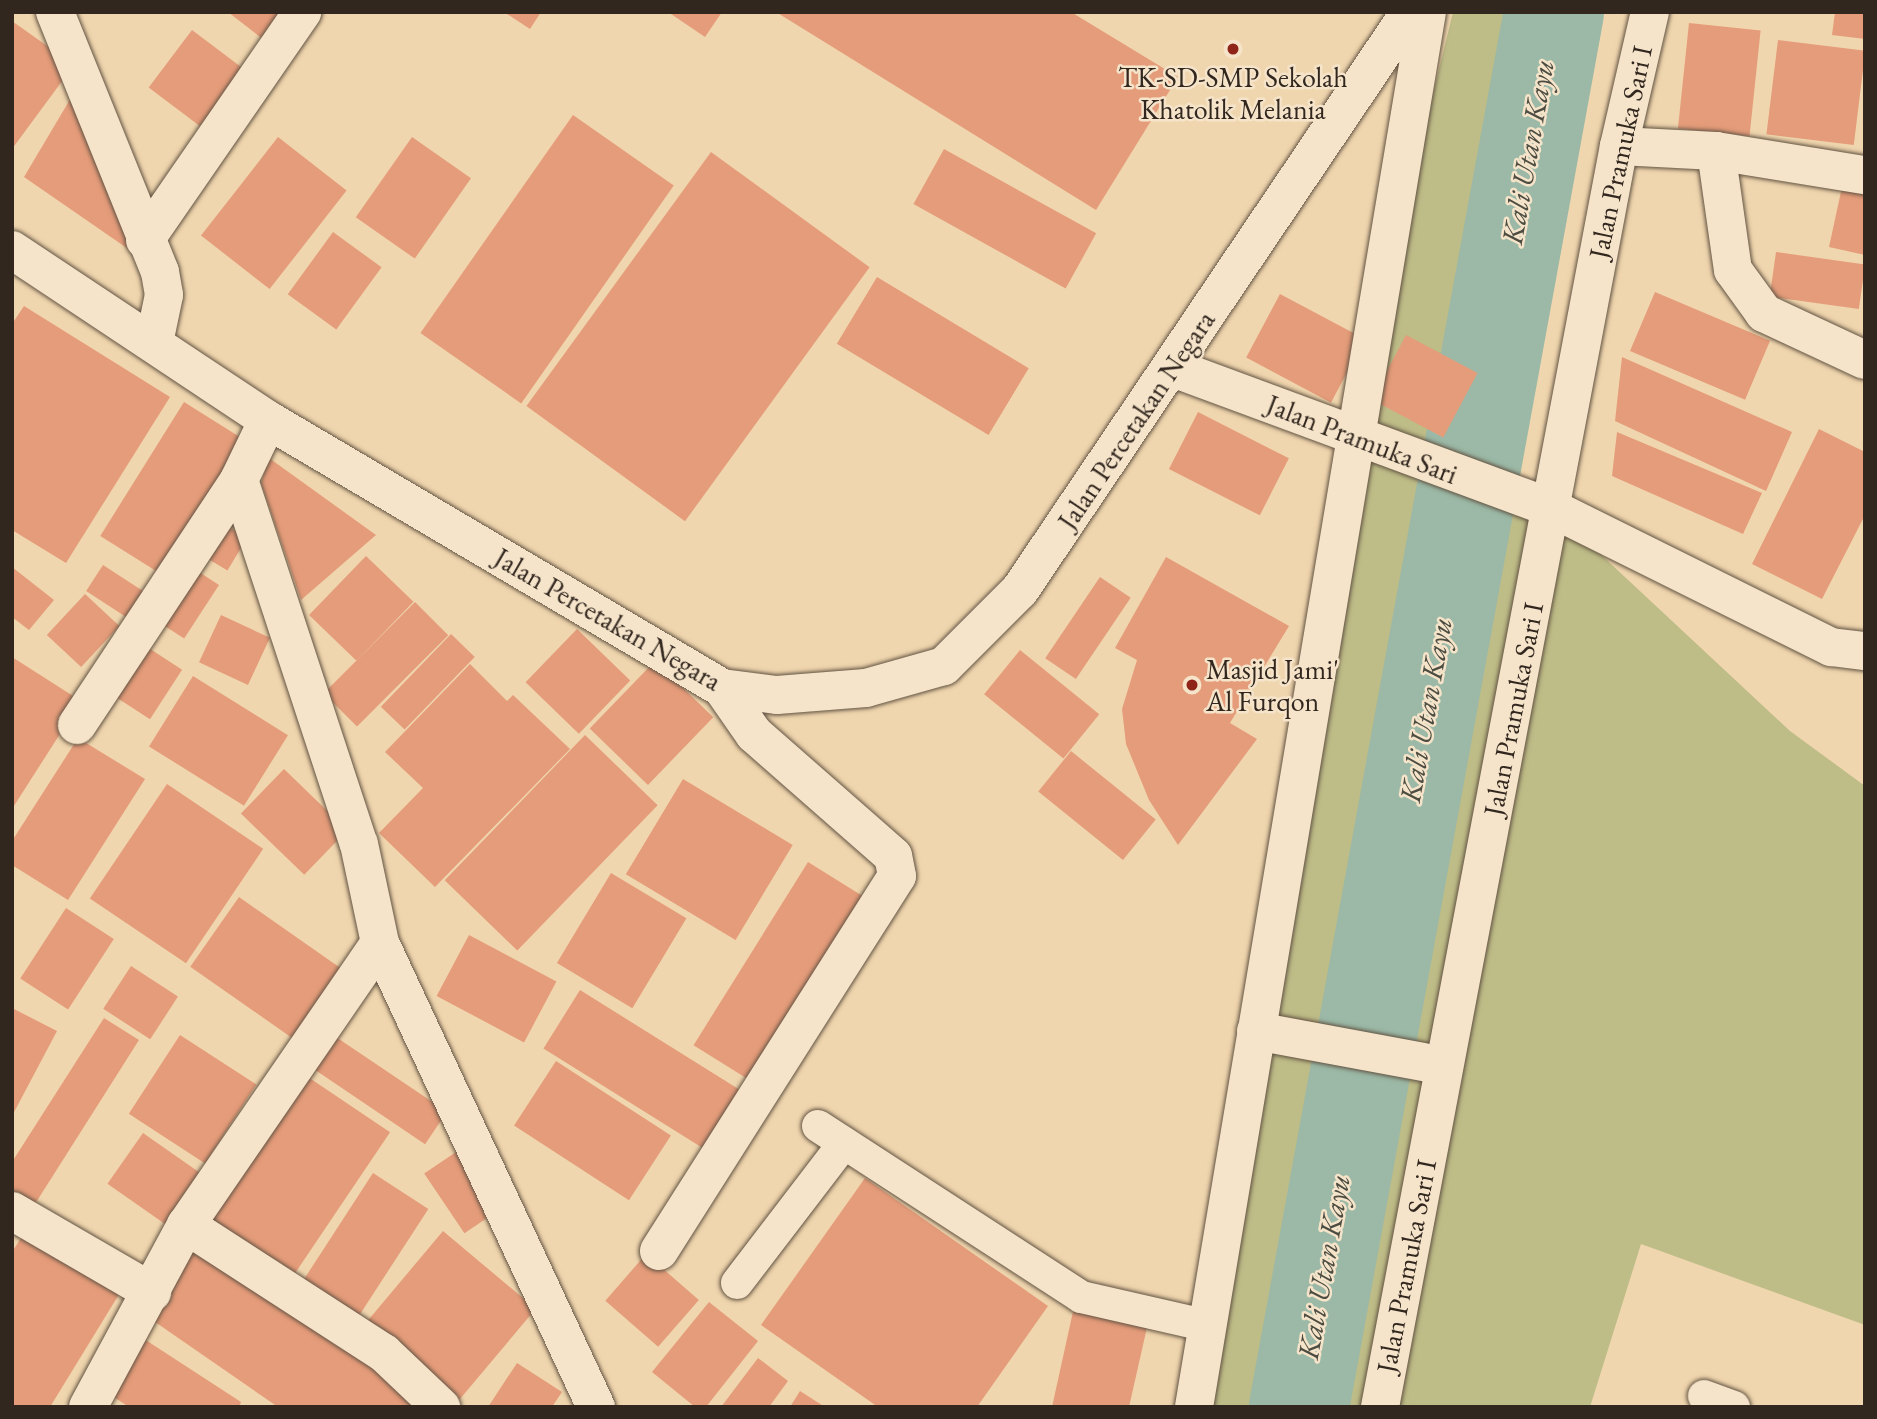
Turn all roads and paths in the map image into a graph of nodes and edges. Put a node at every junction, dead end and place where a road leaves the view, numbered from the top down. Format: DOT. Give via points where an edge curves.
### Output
graph roads {
  1 [pos="55,12"];
  2 [pos="302,12"];
  3 [pos="1410,12"];
  4 [pos="1427,12"];
  5 [pos="1650,12"];
  6 [pos="1619,146"];
  7 [pos="1716,151"];
  8 [pos="1865,175"];
  9 [pos="145,240"];
  10 [pos="12,250"];
  11 [pos="154,343"];
  12 [pos="1865,360"];
  13 [pos="1173,368"];
  14 [pos="268,420"];
  15 [pos="1356,437"];
  16 [pos="239,480"];
  17 [pos="1537,503"];
  18 [pos="1865,651"];
  19 [pos="722,688"];
  20 [pos="77,725"];
  21 [pos="380,943"];
  22 [pos="1266,1033"];
  23 [pos="1433,1064"];
  24 [pos="12,1211"];
  25 [pos="186,1226"];
  26 [pos="659,1251"];
  27 [pos="737,1283"];
  28 [pos="152,1292"];
  29 [pos="1209,1326"];
  30 [pos="1704,1396"];
  31 [pos="88,1407"];
  32 [pos="441,1407"];
  33 [pos="596,1407"];
  34 [pos="1194,1407"];
  35 [pos="1380,1407"];
  36 [pos="1734,1407"];
  1 -- 9 [label="street"];
  2 -- 9 [label="street"];
  3 -- 13 [label="street, Jalan Percetakan Negara"];
  4 -- 15 [label="street"];
  5 -- 6 [label="street, Jalan Pramuka Sari I"];
  6 -- 7 [label="street"];
  6 -- 17 [label="street, Jalan Pramuka Sari I"];
  7 -- 8 [label="street"];
  7 -- 12 [label="street" via="1733,270 1764,313"];
  9 -- 11 [label="street" via="164,295"];
  10 -- 11 [label="street, Jalan Percetakan Negara"];
  11 -- 14 [label="street, Jalan Percetakan Negara"];
  13 -- 15 [label="street, Jalan Pramuka Sari"];
  13 -- 19 [label="street, Jalan Percetakan Negara" via="1020,590 944,666 866,688 816,694"];
  14 -- 16 [label="street"];
  14 -- 19 [label="street, Jalan Percetakan Negara"];
  15 -- 17 [label="street, Jalan Pramuka Sari"];
  15 -- 22 [label="street"];
  16 -- 20 [label="street"];
  16 -- 21 [label="street" via="359,844"];
  17 -- 18 [label="street, Jalan Pramuka Sari" via="1831,647"];
  17 -- 23 [label="street, Jalan Pramuka Sari I"];
  19 -- 26 [label="street" via="754,734 893,856 897,876"];
  21 -- 25 [label="street"];
  21 -- 33 [label="street"];
  22 -- 23 [label="street"];
  22 -- 29 [label="street"];
  23 -- 35 [label="street, Jalan Pramuka Sari I"];
  24 -- 28 [label="street"];
  25 -- 28 [label="street"];
  25 -- 32 [label="street" via="384,1353"];
  27 -- 29 [label="lane" via="831,1135 1081,1297"];
  28 -- 31 [label="street"];
  29 -- 34 [label="street"];
  30 -- 36 [label="lane"];
}
